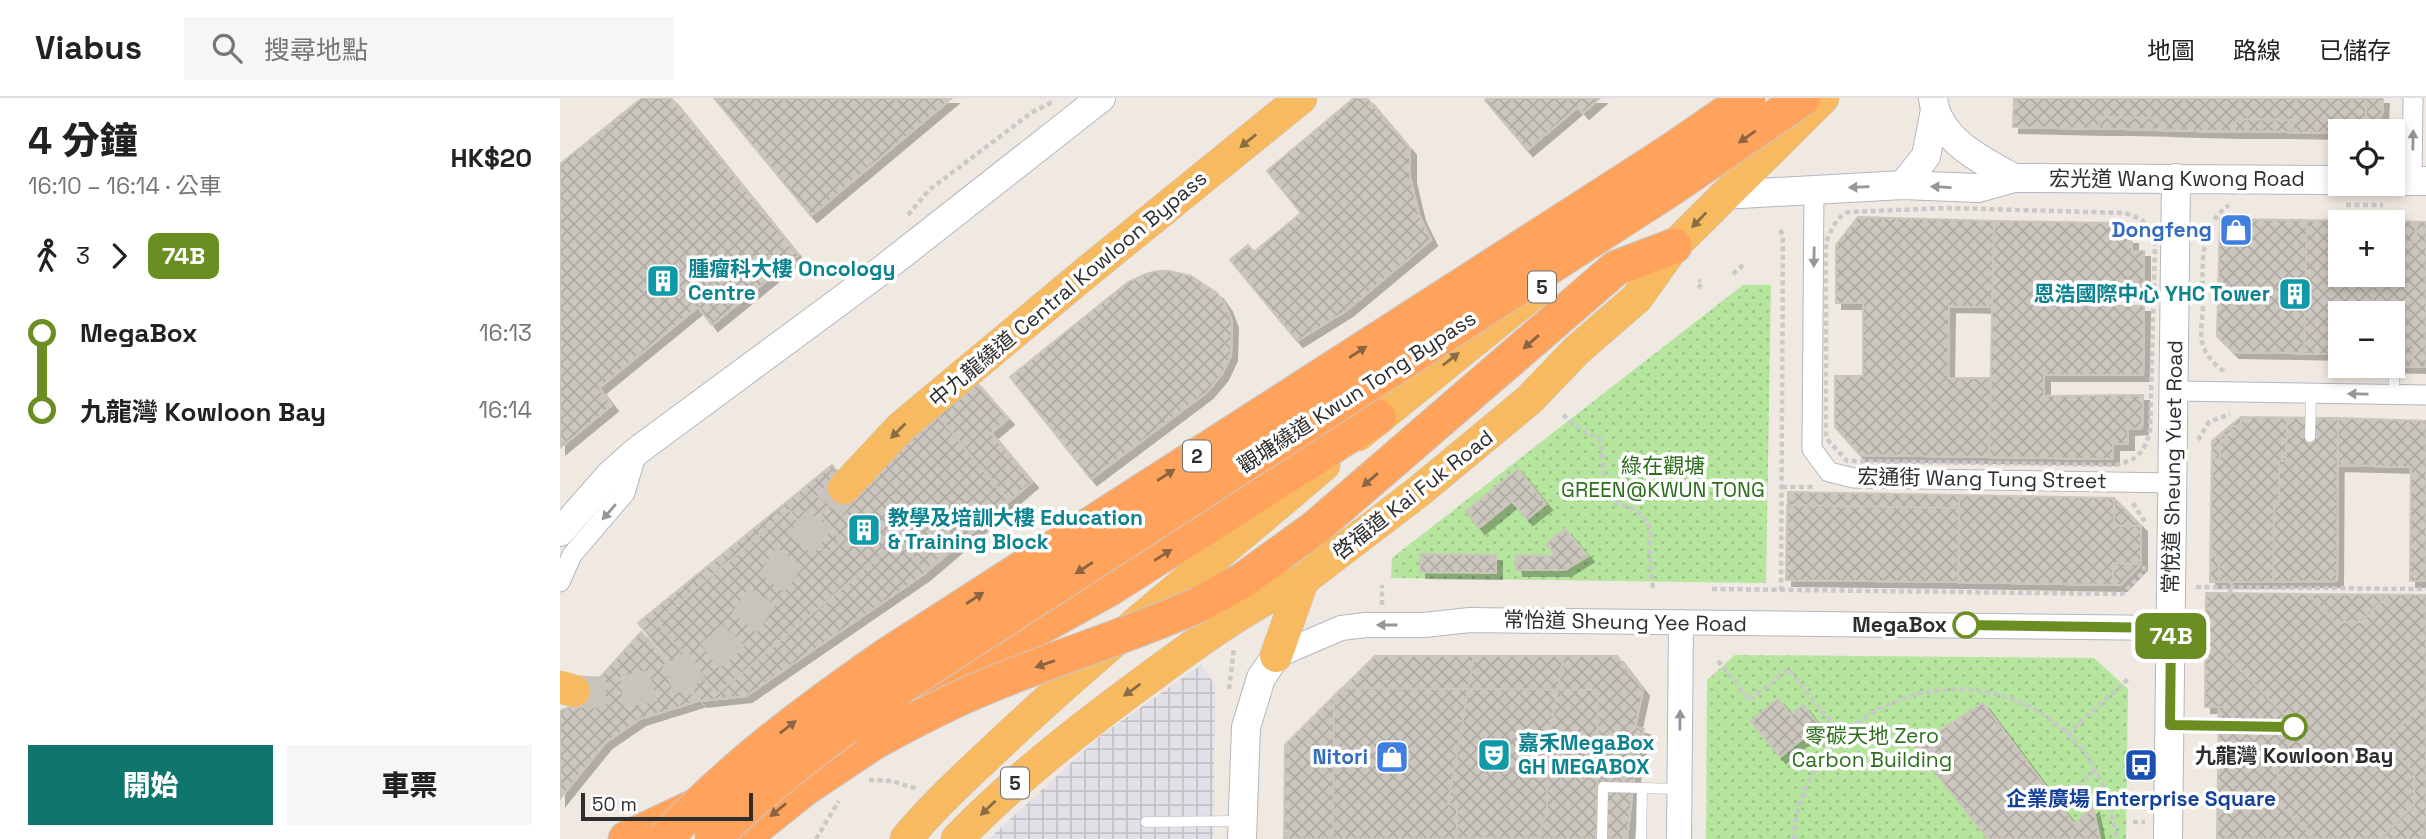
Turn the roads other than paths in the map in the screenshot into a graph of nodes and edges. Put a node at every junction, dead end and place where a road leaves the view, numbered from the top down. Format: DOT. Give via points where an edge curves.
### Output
graph roads {
  1 [pos="1101,98"];
  2 [pos="1301,98"];
  3 [pos="1714,98"];
  4 [pos="1738,98"];
  5 [pos="1748,98"];
  6 [pos="1803,98"];
  7 [pos="1823,98"];
  8 [pos="2413,98"];
  9 [pos="1934,104"];
  10 [pos="1695,144"];
  11 [pos="2014,178"];
  12 [pos="2176,178"];
  13 [pos="2328,180"];
  14 [pos="2410,181"];
  15 [pos="1903,185"];
  16 [pos="1815,189"];
  17 [pos="1723,195"];
  18 [pos="1674,246"];
  19 [pos="2394,378"];
  20 [pos="2174,391"];
  21 [pos="2311,394"];
  22 [pos="2393,395"];
  23 [pos="2426,395"];
  24 [pos="1378,417"];
  25 [pos="2310,437"];
  26 [pos="637,451"];
  27 [pos="2173,483"];
  28 [pos="844,488"];
  29 [pos="560,532"];
  30 [pos="1303,580"];
  31 [pos="560,582"];
  32 [pos="1682,622"];
  33 [pos="2171,628"];
  34 [pos="1276,656"];
  35 [pos="2170,725"];
  36 [pos="2200,726"];
  37 [pos="1642,788"];
  38 [pos="1679,789"];
  39 [pos="1146,822"];
  40 [pos="1242,830"];
  41 [pos="626,839"];
  42 [pos="665,839"];
  43 [pos="712,839"];
  44 [pos="741,839"];
  45 [pos="906,839"];
  46 [pos="957,839"];
  47 [pos="1602,839"];
  48 [pos="1641,839"];
  49 [pos="1679,839"];
  50 [pos="2168,839"];
  1 -- 26 [label="main road" via="882,270"];
  2 -- 28 [label="highway, 中九龍繞道 Central Kowloon Bypass, one-way" via="901,427"];
  3 -- 10 [label="street"];
  4 -- 10 [label="highway, 5"];
  42 -- 5 [label="highway, 觀塘繞道 Kwun Tong Bypass / 2, one-way, bridge" via="788,727 886,656"];
  6 -- 43 [label="highway, 觀塘繞道 Kwun Tong Bypass / 2, one-way, bridge" via="1650,202 912,679 809,754"];
  7 -- 17 [label="highway, 啓福道 Kai Fuk Road / 5"];
  14 -- 8 [label="street, one-way"];
  9 -- 11 [label="main road" via="1945,127 1965,149"];
  9 -- 15 [label="main road" via="1926,156"];
  24 -- 10 [label="highway, 5, one-way" via="1595,241"];
  11 -- 12 [label="main road, 宏光道 Wang Kwong Road"];
  11 -- 15 [label="main road, 宏光道 Wang Kwong Road, one-way" via="1978,188"];
  12 -- 13 [label="main road, 宏光道 Wang Kwong Road"];
  12 -- 20 [label="main road, 常悅道 Sheung Yuet Road"];
  15 -- 16 [label="main road, 宏光道 Wang Kwong Road, one-way"];
  16 -- 17 [label="main road, 宏光道 Wang Kwong Road"];
  16 -- 27 [label="street, 宏通街 Wang Tung Street, one-way" via="1812,449 1829,472 1854,478"];
  17 -- 18 [label="highway, 啓福道 Kai Fuk Road / 5, one-way"];
  18 -- 30 [label="highway, 啓福道 Kai Fuk Road / 5" via="1637,298 1529,400"];
  18 -- 44 [label="highway, one-way, bridge" via="1616,268 1315,528 1243,580 1155,625 989,685 915,719 836,766"];
  19 -- 22 [label="lane"];
  20 -- 21 [label="street"];
  20 -- 27 [label="main road, 常悅道 Sheung Yuet Road"];
  22 -- 21 [label="street, one-way"];
  21 -- 25 [label="lane"];
  22 -- 23 [label="street"];
  41 -- 24 [label="highway, one-way" via="957,675 1112,587"];
  24 -- 45 [label="highway, 5" via="1049,698"];
  26 -- 29 [label="main road"];
  26 -- 31 [label="street, one-way" via="625,493 572,555"];
  27 -- 33 [label="main road, 常悅道 Sheung Yuet Road"];
  30 -- 34 [label="highway"];
  30 -- 46 [label="highway, 啓福道 Kai Fuk Road / 5, one-way" via="1270,595 1215,631 1077,731"];
  32 -- 33 [label="street, 常怡道 Sheung Yee Road"];
  32 -- 34 [label="street, 常怡道 Sheung Yee Road, one-way" via="1470,620 1366,625 1341,628"];
  38 -- 32 [label="street, one-way"];
  33 -- 35 [label="main road, 常悅道 Sheung Yuet Road"];
  34 -- 40 [label="main road" via="1261,678 1246,727"];
  35 -- 36 [label="lane"];
  35 -- 50 [label="main road, 常悅道 Sheung Yuet Road"];
  37 -- 38 [label="lane"];
  37 -- 47 [label="lane" via="1603,788"];
  37 -- 48 [label="lane"];
  38 -- 49 [label="street"];
  39 -- 40 [label="lane"];
}
